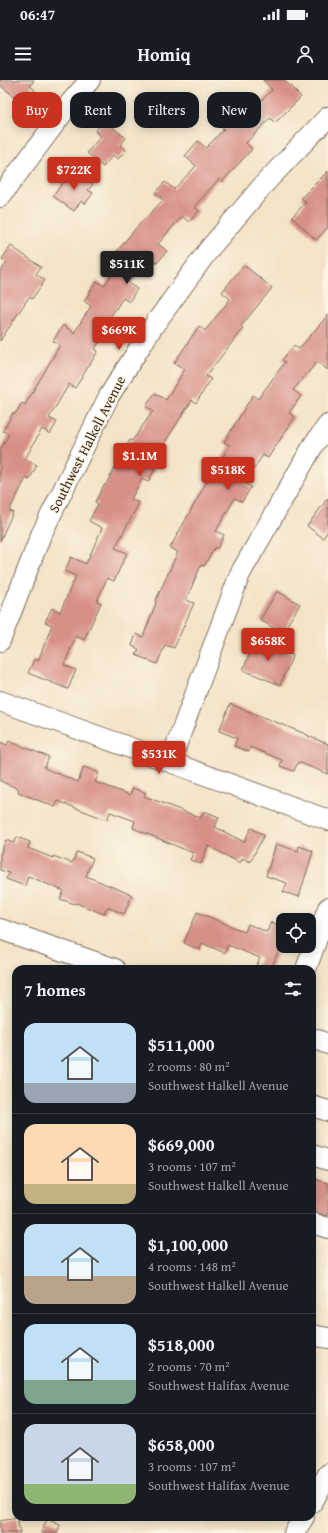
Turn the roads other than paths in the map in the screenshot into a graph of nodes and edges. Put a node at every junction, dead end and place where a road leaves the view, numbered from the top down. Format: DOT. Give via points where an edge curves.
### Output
graph roads {
  1 [pos="90,80"];
  2 [pos="328,117"];
  3 [pos="0,197"];
  4 [pos="328,425"];
  5 [pos="0,641"];
  6 [pos="0,701"];
  7 [pos="170,762"];
  8 [pos="328,820"];
  9 [pos="328,908"];
  10 [pos="0,929"];
  11 [pos="104,965"];
  12 [pos="307,965"];
  13 [pos="316,1040"];
  14 [pos="328,1044"];
  15 [pos="316,1156"];
  16 [pos="328,1160"];
  17 [pos="316,1224"];
  18 [pos="328,1228"];
  19 [pos="316,1336"];
  20 [pos="328,1338"];
  21 [pos="328,1474"];
  22 [pos="316,1496"];
  23 [pos="302,1521"];
  24 [pos="294,1533"];
  1 -- 3 [label="street"];
  2 -- 5 [label="street, Southwest Halkell Avenue" via="265,183 210,248 154,325 109,396 41,535"];
  4 -- 7 [label="street" via="314,444 240,574"];
  6 -- 7 [label="street"];
  7 -- 8 [label="street"];
  9 -- 12 [label="street"];
  10 -- 11 [label="street"];
  13 -- 14 [label="street"];
  15 -- 16 [label="street"];
  17 -- 18 [label="street"];
  19 -- 20 [label="street"];
  21 -- 22 [label="street"];
  23 -- 24 [label="street"];
}
